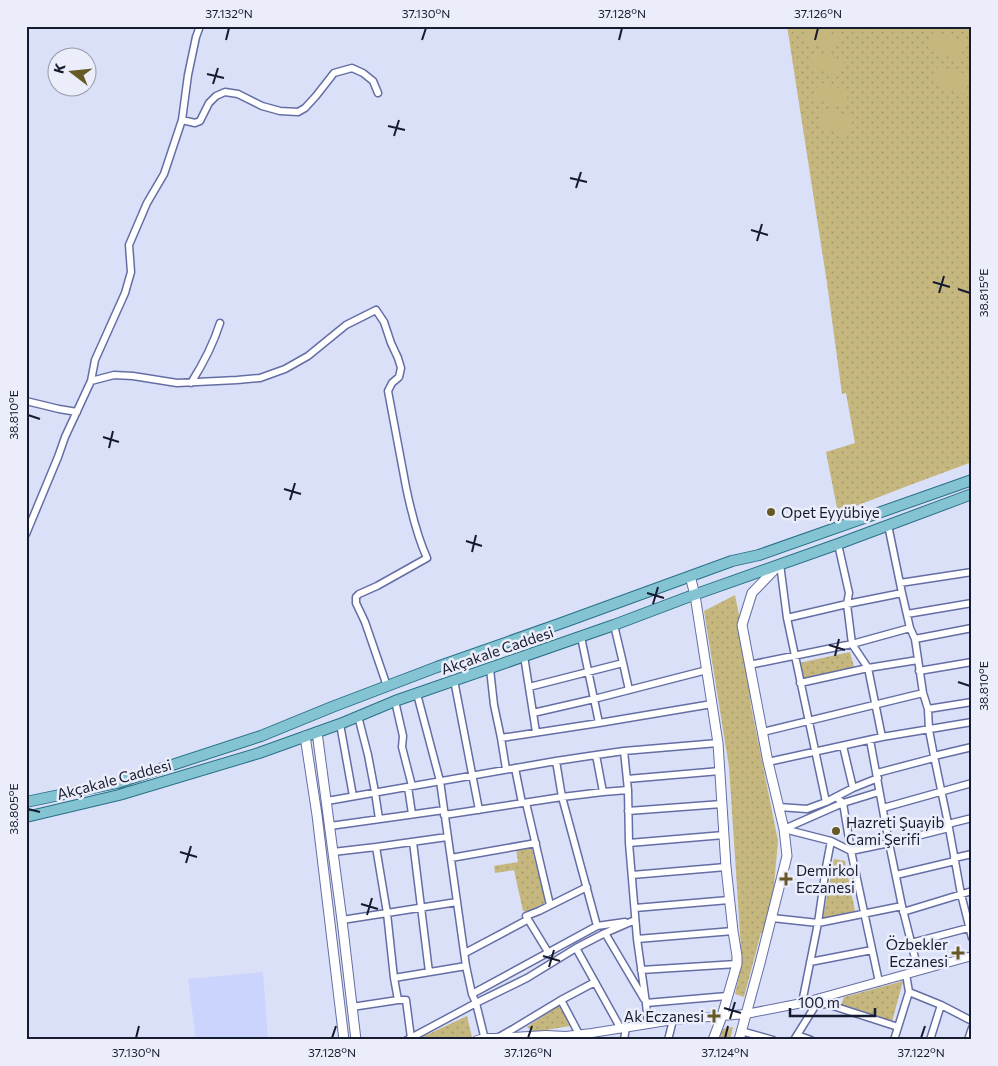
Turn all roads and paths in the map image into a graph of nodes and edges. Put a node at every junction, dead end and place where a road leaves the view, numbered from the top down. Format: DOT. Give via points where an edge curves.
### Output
graph roads {
  1 [pos="200,26"];
  2 [pos="378,93"];
  3 [pos="182,120"];
  4 [pos="220,323"];
  5 [pos="91,381"];
  6 [pos="191,383"];
  7 [pos="26,400"];
  8 [pos="77,412"];
  9 [pos="972,480"];
  10 [pos="972,494"];
  11 [pos="888,525"];
  12 [pos="26,534"];
  13 [pos="838,544"];
  14 [pos="780,564"];
  15 [pos="972,572"];
  16 [pos="690,576"];
  17 [pos="900,583"];
  18 [pos="902,593"];
  19 [pos="695,595"];
  20 [pos="972,603"];
  21 [pos="847,604"];
  22 [pos="907,614"];
  23 [pos="787,618"];
  24 [pos="614,625"];
  25 [pos="910,628"];
  26 [pos="972,628"];
  27 [pos="582,637"];
  28 [pos="915,639"];
  29 [pos="852,644"];
  30 [pos="796,655"];
  31 [pos="524,656"];
  32 [pos="918,660"];
  33 [pos="972,662"];
  34 [pos="623,663"];
  35 [pos="750,666"];
  36 [pos="490,668"];
  37 [pos="868,668"];
  38 [pos="707,670"];
  39 [pos="589,671"];
  40 [pos="919,671"];
  41 [pos="454,680"];
  42 [pos="800,683"];
  43 [pos="387,686"];
  44 [pos="529,687"];
  45 [pos="629,690"];
  46 [pos="924,693"];
  47 [pos="417,694"];
  48 [pos="594,699"];
  49 [pos="395,701"];
  50 [pos="972,702"];
  51 [pos="712,704"];
  52 [pos="874,705"];
  53 [pos="928,709"];
  54 [pos="533,713"];
  55 [pos="358,716"];
  56 [pos="809,721"];
  57 [pos="972,722"];
  58 [pos="599,723"];
  59 [pos="340,724"];
  60 [pos="929,730"];
  61 [pos="318,732"];
  62 [pos="536,732"];
  63 [pos="763,732"];
  64 [pos="305,736"];
  65 [pos="882,737"];
  66 [pos="500,738"];
  67 [pos="870,740"];
  68 [pos="718,743"];
  69 [pos="843,746"];
  70 [pos="972,747"];
  71 [pos="624,751"];
  72 [pos="815,752"];
  73 [pos="596,755"];
  74 [pos="934,757"];
  75 [pos="556,761"];
  76 [pos="768,762"];
  77 [pos="514,768"];
  78 [pos="506,770"];
  79 [pos="720,772"];
  80 [pos="473,775"];
  81 [pos="877,776"];
  82 [pos="627,779"];
  83 [pos="440,781"];
  84 [pos="972,783"];
  85 [pos="410,786"];
  86 [pos="853,788"];
  87 [pos="628,790"];
  88 [pos="941,791"];
  89 [pos="375,792"];
  90 [pos="603,792"];
  91 [pos="880,792"];
  92 [pos="353,796"];
  93 [pos="562,797"];
  94 [pos="836,797"];
  95 [pos="327,801"];
  96 [pos="26,802"];
  97 [pos="826,802"];
  98 [pos="524,803"];
  99 [pos="843,803"];
  100 [pos="722,804"];
  101 [pos="779,807"];
  102 [pos="883,808"];
  103 [pos="479,810"];
  104 [pos="628,811"];
  105 [pos="444,812"];
  106 [pos="412,814"];
  107 [pos="26,817"];
  108 [pos="972,818"];
  109 [pos="379,819"];
  110 [pos="330,826"];
  111 [pos="949,826"];
  112 [pos="784,829"];
  113 [pos="724,835"];
  114 [pos="447,836"];
  115 [pos="831,841"];
  116 [pos="413,842"];
  117 [pos="536,843"];
  118 [pos="629,843"];
  119 [pos="889,843"];
  120 [pos="376,848"];
  121 [pos="851,851"];
  122 [pos="333,852"];
  123 [pos="972,854"];
  124 [pos="451,858"];
  125 [pos="954,860"];
  126 [pos="726,867"];
  127 [pos="632,875"];
  128 [pos="896,875"];
  129 [pos="587,888"];
  130 [pos="972,891"];
  131 [pos="961,894"];
  132 [pos="729,900"];
  133 [pos="457,902"];
  134 [pos="550,905"];
  135 [pos="420,907"];
  136 [pos="635,908"];
  137 [pos="903,909"];
  138 [pos="387,912"];
  139 [pos="865,914"];
  140 [pos="772,918"];
  141 [pos="342,920"];
  142 [pos="528,920"];
  143 [pos="636,920"];
  144 [pos="818,923"];
  145 [pos="597,926"];
  146 [pos="971,927"];
  147 [pos="733,931"];
  148 [pos="605,933"];
  149 [pos="972,938"];
  150 [pos="637,939"];
  151 [pos="911,943"];
  152 [pos="576,948"];
  153 [pos="872,950"];
  154 [pos="464,952"];
  155 [pos="548,952"];
  156 [pos="972,956"];
  157 [pos="810,962"];
  158 [pos="737,964"];
  159 [pos="466,966"];
  160 [pos="641,970"];
  161 [pos="918,970"];
  162 [pos="428,972"];
  163 [pos="906,974"];
  164 [pos="394,978"];
  165 [pos="595,982"];
  166 [pos="879,982"];
  167 [pos="909,992"];
  168 [pos="472,994"];
  169 [pos="727,996"];
  170 [pos="398,1000"];
  171 [pos="561,1000"];
  172 [pos="646,1002"];
  173 [pos="818,1002"];
  174 [pos="476,1003"];
  175 [pos="802,1003"];
  176 [pos="941,1005"];
  177 [pos="352,1007"];
  178 [pos="746,1014"];
  179 [pos="722,1016"];
  180 [pos="672,1020"];
  181 [pos="972,1021"];
  182 [pos="648,1024"];
  183 [pos="898,1027"];
  184 [pos="623,1028"];
  185 [pos="972,1028"];
  186 [pos="579,1034"];
  187 [pos="740,1035"];
  188 [pos="592,1036"];
  189 [pos="795,1037"];
  190 [pos="495,1038"];
  191 [pos="566,1038"];
  192 [pos="409,1039"];
  193 [pos="482,1039"];
  194 [pos="344,1040"];
  195 [pos="356,1040"];
  196 [pos="624,1040"];
  197 [pos="668,1040"];
  198 [pos="713,1040"];
  199 [pos="773,1040"];
  200 [pos="811,1040"];
  201 [pos="894,1040"];
  202 [pos="930,1040"];
  203 [pos="968,1040"];
  1 -- 3 [label="street" via="190,62"];
  2 -- 3 [label="street" via="373,81 352,68 334,73 298,112 271,109 238,94 225,92 216,96 200,121"];
  3 -- 5 [label="street" via="164,174 147,203 129,246 131,272 95,360"];
  4 -- 6 [label="street"];
  5 -- 6 [label="street" via="114,375"];
  5 -- 8 [label="street"];
  6 -- 43 [label="street" via="260,378 308,356 346,325 376,310 384,322 401,368 399,377 388,391 398,448 412,514 427,558 356,597"];
  7 -- 8 [label="street"];
  8 -- 12 [label="street"];
  9 -- 16 [label="main road, Akçakale Caddesi"];
  10 -- 11 [label="main road, Akçakale Caddesi"];
  11 -- 13 [label="main road, Akçakale Caddesi"];
  11 -- 17 [label="street"];
  13 -- 14 [label="main road, Akçakale Caddesi"];
  13 -- 21 [label="street" via="849,594"];
  14 -- 19 [label="main road, Akçakale Caddesi"];
  14 -- 23 [label="street"];
  14 -- 35 [label="main road" via="752,592 742,624"];
  15 -- 17 [label="street"];
  16 -- 19 [label="main road"];
  16 -- 43 [label="main road, Akçakale Caddesi"];
  17 -- 18 [label="street"];
  18 -- 21 [label="street"];
  18 -- 22 [label="street"];
  19 -- 24 [label="main road, Akçakale Caddesi"];
  19 -- 38 [label="main road"];
  20 -- 22 [label="street"];
  21 -- 23 [label="street"];
  21 -- 29 [label="street"];
  22 -- 25 [label="street"];
  23 -- 30 [label="street"];
  24 -- 27 [label="main road, Akçakale Caddesi"];
  24 -- 34 [label="street"];
  25 -- 28 [label="street"];
  25 -- 29 [label="street"];
  26 -- 28 [label="street"];
  27 -- 31 [label="main road, Akçakale Caddesi"];
  27 -- 39 [label="street"];
  28 -- 32 [label="street"];
  29 -- 30 [label="street"];
  29 -- 37 [label="street"];
  30 -- 35 [label="street"];
  30 -- 42 [label="street"];
  31 -- 36 [label="main road, Akçakale Caddesi"];
  31 -- 44 [label="street"];
  32 -- 37 [label="street"];
  32 -- 40 [label="street"];
  33 -- 40 [label="street"];
  34 -- 39 [label="street"];
  34 -- 45 [label="street"];
  35 -- 63 [label="main road"];
  36 -- 41 [label="main road, Akçakale Caddesi"];
  36 -- 66 [label="street"];
  37 -- 42 [label="street"];
  37 -- 52 [label="street"];
  38 -- 45 [label="street"];
  38 -- 51 [label="main road"];
  39 -- 44 [label="street"];
  39 -- 48 [label="street"];
  40 -- 46 [label="street"];
  41 -- 47 [label="main road, Akçakale Caddesi"];
  41 -- 80 [label="street"];
  42 -- 56 [label="street"];
  43 -- 96 [label="main road, Akçakale Caddesi" via="252,739 117,783"];
  44 -- 54 [label="street"];
  45 -- 48 [label="street"];
  46 -- 52 [label="street"];
  46 -- 53 [label="street"];
  47 -- 49 [label="main road, Akçakale Caddesi"];
  47 -- 83 [label="street"];
  48 -- 54 [label="street"];
  48 -- 58 [label="street"];
  49 -- 55 [label="main road, Akçakale Caddesi"];
  49 -- 85 [label="street"];
  50 -- 53 [label="street"];
  51 -- 58 [label="street"];
  51 -- 68 [label="main road"];
  52 -- 56 [label="street"];
  52 -- 65 [label="street"];
  53 -- 60 [label="street"];
  54 -- 62 [label="street"];
  55 -- 59 [label="main road, Akçakale Caddesi"];
  55 -- 89 [label="street"];
  56 -- 63 [label="street"];
  56 -- 72 [label="street"];
  57 -- 60 [label="street"];
  58 -- 62 [label="street"];
  59 -- 61 [label="main road, Akçakale Caddesi"];
  59 -- 92 [label="street"];
  60 -- 65 [label="street"];
  60 -- 74 [label="street"];
  61 -- 64 [label="main road, Akçakale Caddesi"];
  61 -- 95 [label="main road"];
  62 -- 66 [label="street"];
  63 -- 76 [label="main road"];
  64 -- 107 [label="main road, Akçakale Caddesi" via="119,796"];
  64 -- 194 [label="main road"];
  65 -- 67 [label="street"];
  66 -- 78 [label="street"];
  67 -- 69 [label="street"];
  67 -- 81 [label="street"];
  68 -- 71 [label="street"];
  68 -- 79 [label="main road"];
  69 -- 72 [label="street"];
  69 -- 86 [label="street"];
  70 -- 74 [label="street"];
  71 -- 73 [label="street"];
  71 -- 82 [label="street"];
  72 -- 76 [label="street"];
  72 -- 97 [label="street"];
  73 -- 75 [label="street"];
  73 -- 90 [label="street"];
  74 -- 81 [label="street"];
  74 -- 88 [label="street"];
  75 -- 77 [label="street"];
  75 -- 93 [label="street"];
  76 -- 101 [label="main road"];
  77 -- 78 [label="street"];
  77 -- 98 [label="street"];
  78 -- 80 [label="street"];
  79 -- 82 [label="street"];
  79 -- 100 [label="main road"];
  80 -- 83 [label="street"];
  80 -- 103 [label="street"];
  81 -- 86 [label="street"];
  81 -- 91 [label="street"];
  82 -- 87 [label="street"];
  83 -- 85 [label="street"];
  83 -- 105 [label="street"];
  84 -- 88 [label="street"];
  85 -- 89 [label="street"];
  85 -- 106 [label="street"];
  86 -- 94 [label="street"];
  87 -- 90 [label="street"];
  87 -- 104 [label="street"];
  88 -- 102 [label="street"];
  88 -- 111 [label="street"];
  89 -- 92 [label="street"];
  89 -- 109 [label="street"];
  90 -- 93 [label="street"];
  91 -- 99 [label="street"];
  91 -- 102 [label="street"];
  92 -- 95 [label="street"];
  93 -- 98 [label="street"];
  93 -- 129 [label="street"];
  94 -- 97 [label="street"];
  94 -- 99 [label="street"];
  95 -- 110 [label="main road"];
  97 -- 101 [label="street" via="807,809"];
  98 -- 103 [label="street"];
  98 -- 117 [label="street"];
  99 -- 112 [label="street"];
  99 -- 121 [label="street"];
  100 -- 104 [label="street"];
  100 -- 113 [label="main road"];
  101 -- 112 [label="main road"];
  102 -- 119 [label="street"];
  103 -- 105 [label="street"];
  104 -- 118 [label="street"];
  105 -- 106 [label="street"];
  105 -- 114 [label="street"];
  106 -- 109 [label="street"];
  108 -- 111 [label="street"];
  109 -- 110 [label="street"];
  110 -- 122 [label="main road"];
  111 -- 119 [label="street"];
  111 -- 125 [label="street"];
  112 -- 115 [label="street"];
  112 -- 140 [label="main road" via="787,856"];
  113 -- 118 [label="street"];
  113 -- 126 [label="main road"];
  114 -- 116 [label="street"];
  114 -- 124 [label="street"];
  115 -- 121 [label="street"];
  115 -- 144 [label="street"];
  116 -- 120 [label="street"];
  116 -- 135 [label="street"];
  117 -- 124 [label="street"];
  117 -- 134 [label="street"];
  118 -- 127 [label="street"];
  119 -- 121 [label="street"];
  119 -- 128 [label="street"];
  120 -- 122 [label="street"];
  120 -- 138 [label="street"];
  121 -- 139 [label="street"];
  122 -- 141 [label="main road"];
  123 -- 125 [label="street"];
  124 -- 133 [label="street"];
  125 -- 128 [label="street"];
  125 -- 131 [label="street"];
  126 -- 127 [label="street"];
  126 -- 132 [label="main road"];
  127 -- 136 [label="street"];
  128 -- 137 [label="street"];
  129 -- 134 [label="street"];
  129 -- 145 [label="street"];
  130 -- 131 [label="street"];
  131 -- 137 [label="street"];
  131 -- 146 [label="street"];
  132 -- 136 [label="street"];
  132 -- 147 [label="main road"];
  133 -- 135 [label="street"];
  133 -- 154 [label="street"];
  134 -- 142 [label="street" via="526,916"];
  135 -- 138 [label="street"];
  135 -- 162 [label="street"];
  136 -- 143 [label="street"];
  137 -- 139 [label="street"];
  137 -- 151 [label="street"];
  138 -- 141 [label="street"];
  138 -- 164 [label="street"];
  139 -- 144 [label="street"];
  139 -- 153 [label="street"];
  140 -- 144 [label="street"];
  140 -- 178 [label="main road"];
  141 -- 177 [label="main road"];
  142 -- 154 [label="street"];
  142 -- 155 [label="street"];
  143 -- 145 [label="street"];
  143 -- 148 [label="street"];
  143 -- 150 [label="street"];
  144 -- 157 [label="street"];
  145 -- 155 [label="street"];
  146 -- 149 [label="street"];
  146 -- 151 [label="street"];
  147 -- 150 [label="street"];
  147 -- 158 [label="main road"];
  148 -- 152 [label="street"];
  148 -- 172 [label="street"];
  150 -- 160 [label="street"];
  151 -- 161 [label="street"];
  152 -- 165 [label="street"];
  152 -- 174 [label="street" via="527,978"];
  153 -- 157 [label="street"];
  153 -- 166 [label="street"];
  154 -- 159 [label="street"];
  155 -- 168 [label="street"];
  156 -- 161 [label="street"];
  157 -- 175 [label="street"];
  158 -- 160 [label="street"];
  158 -- 169 [label="main road"];
  159 -- 162 [label="street"];
  159 -- 168 [label="street"];
  160 -- 172 [label="street"];
  161 -- 163 [label="street"];
  162 -- 164 [label="street"];
  163 -- 166 [label="street"];
  163 -- 167 [label="street"];
  164 -- 170 [label="street"];
  165 -- 171 [label="street"];
  165 -- 184 [label="street"];
  166 -- 173 [label="street"];
  167 -- 176 [label="street"];
  167 -- 183 [label="street"];
  168 -- 174 [label="street"];
  169 -- 172 [label="street"];
  169 -- 179 [label="main road"];
  170 -- 177 [label="street"];
  170 -- 192 [label="street" via="406,1000"];
  171 -- 186 [label="street"];
  171 -- 190 [label="street"];
  172 -- 182 [label="street"];
  173 -- 175 [label="street"];
  173 -- 183 [label="street"];
  173 -- 189 [label="street"];
  174 -- 192 [label="street"];
  174 -- 193 [label="street"];
  175 -- 178 [label="street"];
  176 -- 181 [label="street"];
  176 -- 202 [label="street"];
  177 -- 195 [label="main road"];
  178 -- 179 [label="street"];
  178 -- 187 [label="main road"];
  179 -- 180 [label="street"];
  179 -- 198 [label="main road"];
  180 -- 182 [label="street"];
  180 -- 197 [label="street"];
  182 -- 184 [label="street"];
  183 -- 201 [label="street"];
  184 -- 188 [label="street"];
  184 -- 196 [label="street"];
  185 -- 203 [label="street"];
  186 -- 188 [label="street"];
  186 -- 191 [label="street"];
  187 -- 199 [label="street"];
  189 -- 200 [label="street"];
  190 -- 191 [label="street" via="546,1035"];
  190 -- 193 [label="street"];
}
